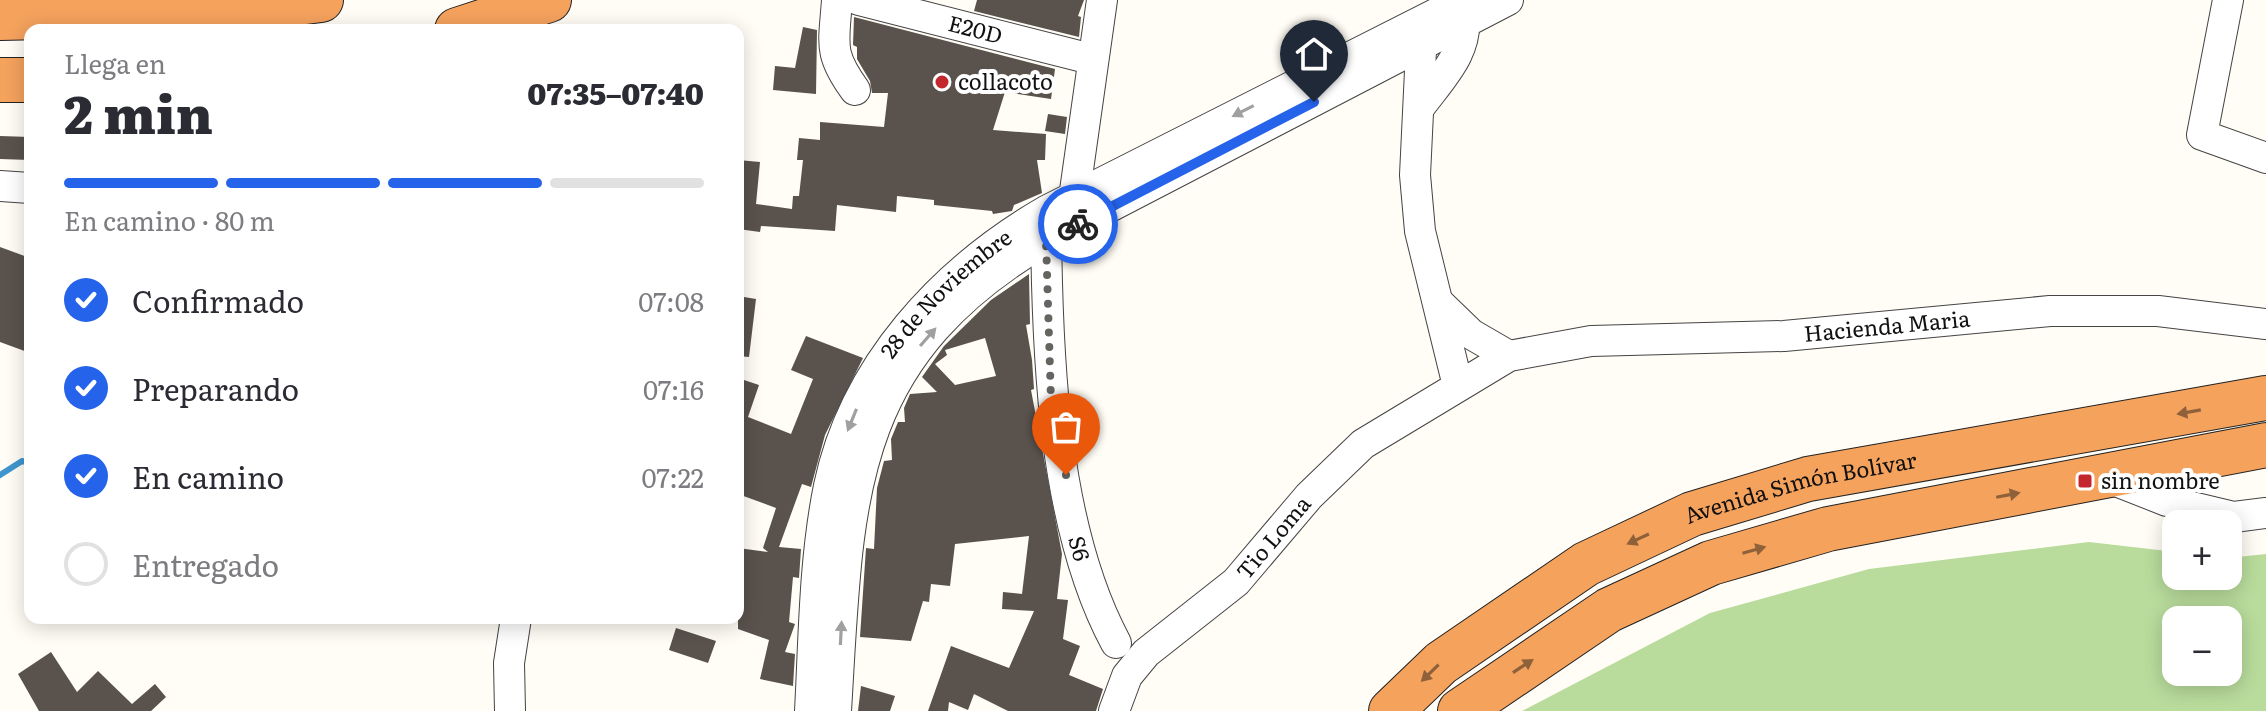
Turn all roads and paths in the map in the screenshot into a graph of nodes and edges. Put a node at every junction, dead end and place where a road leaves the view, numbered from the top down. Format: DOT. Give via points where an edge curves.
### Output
graph roads {
  1 [pos="321,0"];
  2 [pos="549,0"];
  3 [pos="837,0"];
  4 [pos="859,0"];
  5 [pos="1102,0"];
  6 [pos="1508,0"];
  7 [pos="2228,0"];
  8 [pos="1462,8"];
  9 [pos="0,18"];
  10 [pos="475,24"];
  11 [pos="1423,32"];
  12 [pos="1091,59"];
  13 [pos="0,80"];
  14 [pos="24,80"];
  15 [pos="855,90"];
  16 [pos="0,94"];
  17 [pos="24,94"];
  18 [pos="1419,108"];
  19 [pos="2266,158"];
  20 [pos="0,186"];
  21 [pos="24,188"];
  22 [pos="1059,219"];
  23 [pos="1440,304"];
  24 [pos="2266,324"];
  25 [pos="1509,356"];
  26 [pos="1458,386"];
  27 [pos="2266,398"];
  28 [pos="2266,445"];
  29 [pos="2106,477"];
  30 [pos="2266,513"];
  31 [pos="515,624"];
  32 [pos="1116,643"];
  33 [pos="510,711"];
  34 [pos="810,711"];
  35 [pos="836,711"];
  36 [pos="1114,711"];
  37 [pos="1391,711"];
  38 [pos="1460,711"];
  1 -- 9 [label="highway" via="218,13"];
  2 -- 10 [label="highway"];
  3 -- 15 [label="street" via="833,46 837,66"];
  4 -- 12 [label="street, E20D"];
  5 -- 12 [label="street, S6"];
  6 -- 8 [label="street, 28 de Noviembre"];
  7 -- 19 [label="street" via="2202,135"];
  8 -- 11 [label="street, 28 de Noviembre"];
  8 -- 18 [label="street" via="1460,48"];
  11 -- 18 [label="street"];
  11 -- 22 [label="street, 28 de Noviembre"];
  12 -- 22 [label="street, S6"];
  13 -- 14 [label="highway"];
  16 -- 17 [label="street"];
  18 -- 23 [label="street" via="1415,175 1420,231"];
  20 -- 21 [label="street"];
  22 -- 32 [label="street, S6" via="1051,401 1077,537"];
  22 -- 34 [label="street, 28 de Noviembre, one-way" via="981,253 938,292 881,361 860,401 830,482 823,522"];
  35 -- 22 [label="street, one-way" via="851,513 883,403 900,371 958,305"];
  23 -- 25 [label="street" via="1471,334"];
  23 -- 26 [label="street"];
  24 -- 25 [label="street, Hacienda Maria" via="2158,311 2050,311 1784,336 1591,341"];
  25 -- 26 [label="street, Hacienda Maria"];
  26 -- 36 [label="street, Tio Loma" via="1363,444 1309,496 1236,582 1146,653 1127,676"];
  27 -- 37 [label="highway, Avenida Simón Bolívar, one-way" via="1808,479 1692,514 1586,564 1441,663"];
  28 -- 29 [label="highway, Avenida Simón Bolívar"];
  29 -- 30 [label="street" via="2167,501 2234,517"];
  38 -- 29 [label="highway, Avenida Simón Bolívar, one-way" via="1609,610 1711,563 1828,529"];
  31 -- 33 [label="street"];
}
